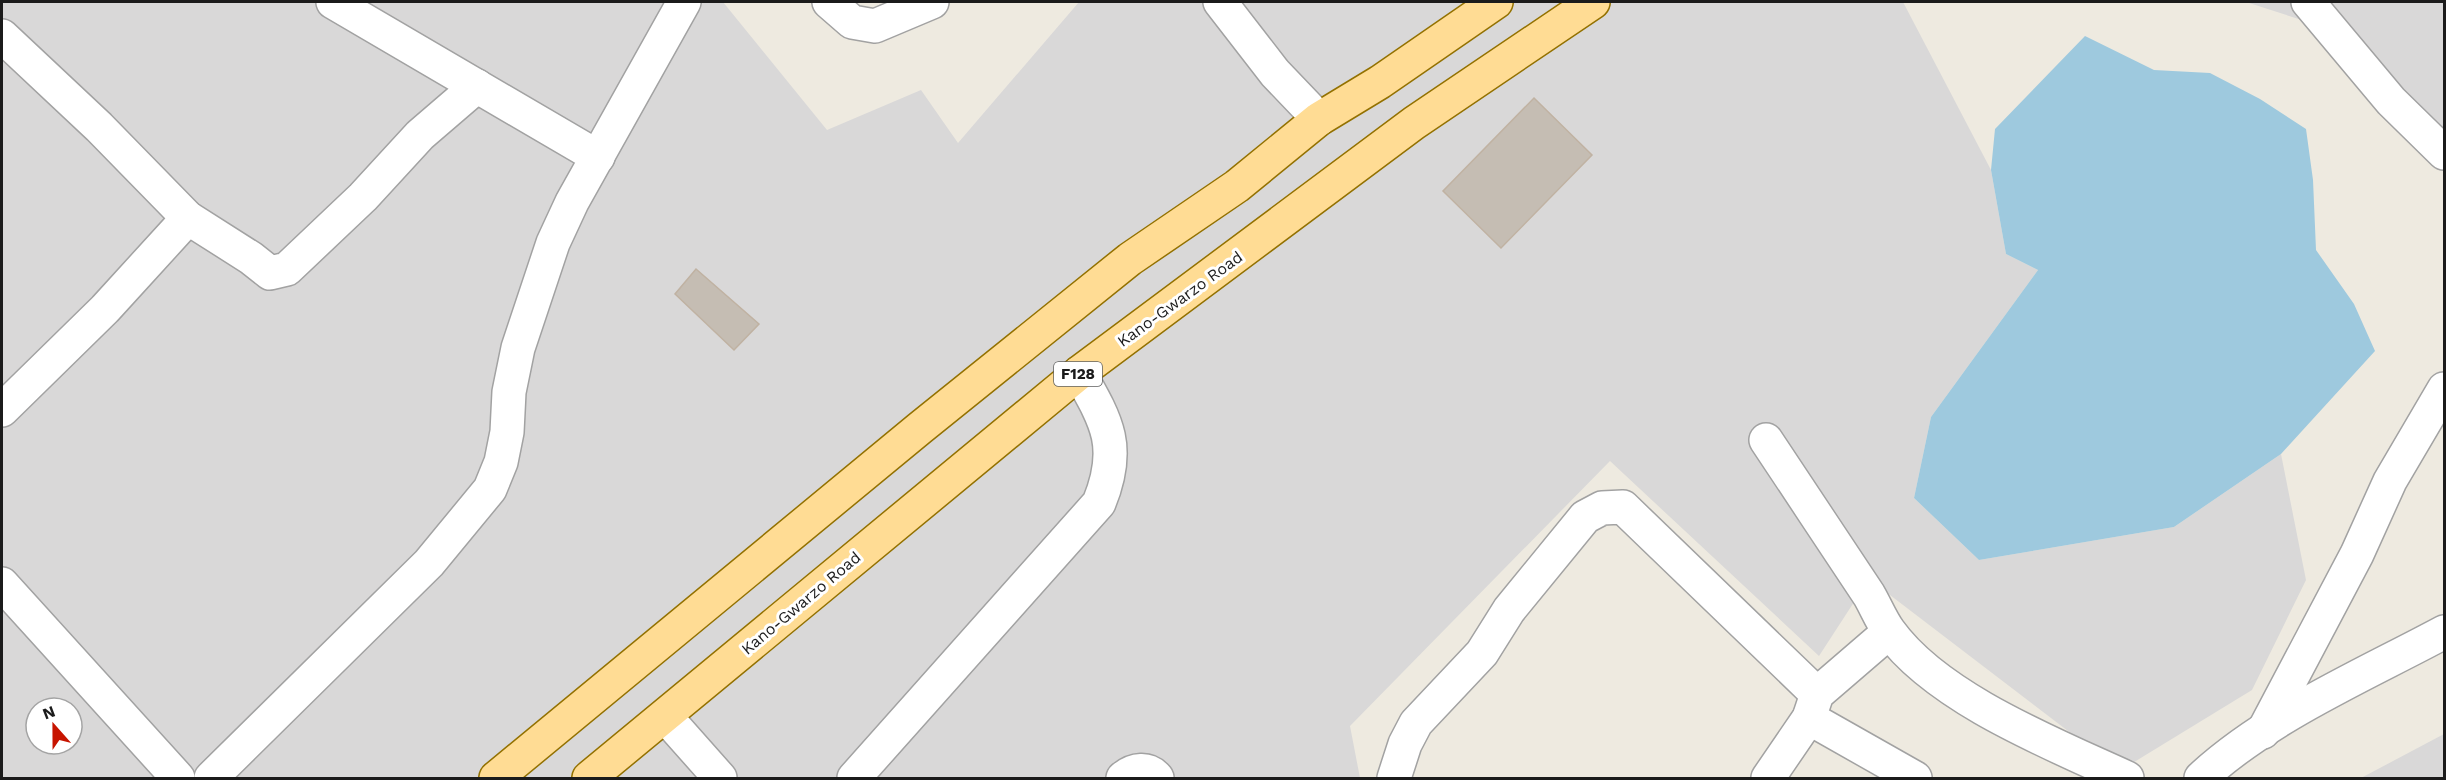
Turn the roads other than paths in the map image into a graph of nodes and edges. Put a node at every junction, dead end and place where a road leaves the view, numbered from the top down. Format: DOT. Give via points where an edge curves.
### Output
graph roads {
  1 [pos="333,2"];
  2 [pos="684,2"];
  3 [pos="829,2"];
  4 [pos="932,2"];
  5 [pos="1220,2"];
  6 [pos="1496,2"];
  7 [pos="1593,2"];
  8 [pos="2308,2"];
  9 [pos="2,36"];
  10 [pos="477,86"];
  11 [pos="1319,119"];
  12 [pos="2445,153"];
  13 [pos="597,157"];
  14 [pos="188,218"];
  15 [pos="1079,373"];
  16 [pos="2445,389"];
  17 [pos="2,410"];
  18 [pos="1766,440"];
  19 [pos="2,584"];
  20 [pos="1889,632"];
  21 [pos="2445,632"];
  22 [pos="1813,706"];
  23 [pos="665,716"];
  24 [pos="2263,732"];
  25 [pos="178,778"];
  26 [pos="211,778"];
  27 [pos="496,778"];
  28 [pos="589,778"];
  29 [pos="720,778"];
  30 [pos="854,778"];
  31 [pos="1123,778"];
  32 [pos="1157,778"];
  33 [pos="1394,778"];
  34 [pos="1768,778"];
  35 [pos="1915,778"];
  36 [pos="2127,778"];
  37 [pos="2200,778"];
  1 -- 10 [label="street"];
  2 -- 13 [label="street"];
  3 -- 4 [label="street" via="852,22 875,26"];
  5 -- 11 [label="street" via="1275,73"];
  6 -- 11 [label="main road"];
  7 -- 15 [label="main road, Kano-Gwarzo Road / F128" via="1414,123"];
  8 -- 12 [label="street" via="2391,100"];
  9 -- 14 [label="street"];
  10 -- 13 [label="street"];
  10 -- 14 [label="street" via="420,135 363,197 287,269 270,273"];
  11 -- 27 [label="main road" via="1237,186 1130,259"];
  13 -- 26 [label="street" via="553,243 518,348 509,392 507,432 490,489 429,563"];
  14 -- 17 [label="street" via="105,309"];
  15 -- 23 [label="main road, Kano-Gwarzo Road / F128"];
  15 -- 30 [label="street" via="1099,408 1112,453 1108,481 1099,502"];
  16 -- 24 [label="street" via="2391,481"];
  18 -- 20 [label="street"];
  19 -- 25 [label="street"];
  20 -- 22 [label="street"];
  20 -- 36 [label="street" via="1951,689"];
  21 -- 24 [label="street"];
  22 -- 33 [label="street" via="1623,507 1602,508 1585,517 1509,610 1482,653 1416,723"];
  22 -- 34 [label="street"];
  22 -- 35 [label="street"];
  23 -- 28 [label="main road, Kano-Gwarzo Road / F128"];
  23 -- 29 [label="street"];
  24 -- 37 [label="street"];
  31 -- 32 [label="street" via="1138,770"];
}
